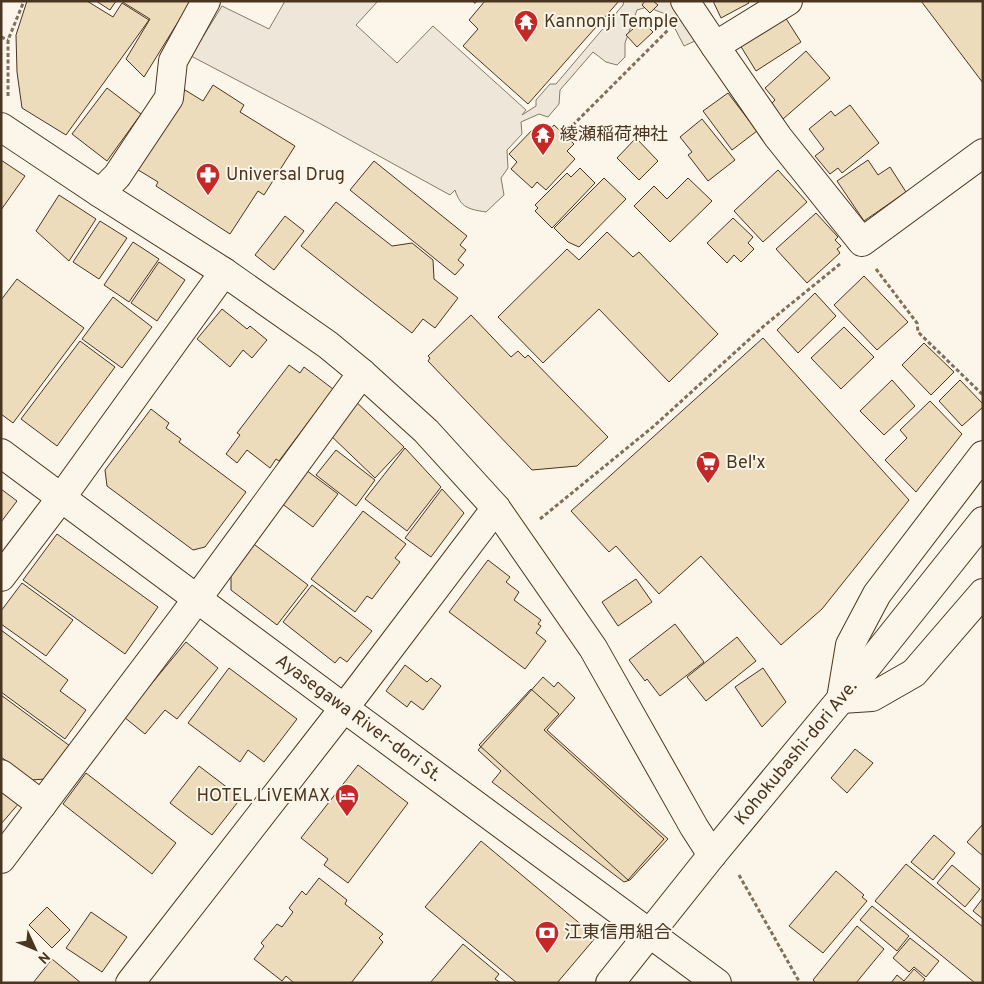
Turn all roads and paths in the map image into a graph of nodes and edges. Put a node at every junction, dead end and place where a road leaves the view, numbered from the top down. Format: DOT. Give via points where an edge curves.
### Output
graph roads {
  1 [pos="24,1"];
  2 [pos="206,1"];
  3 [pos="788,1"];
  4 [pos="688,5"];
  5 [pos="1,37"];
  6 [pos="8,40"];
  7 [pos="715,46"];
  8 [pos="4,116"];
  9 [pos="568,130"];
  10 [pos="983,153"];
  11 [pos="100,194"];
  12 [pos="861,245"];
  13 [pos="224,272"];
  14 [pos="362,373"];
  15 [pos="983,395"];
  16 [pos="1,453"];
  17 [pos="983,455"];
  18 [pos="61,498"];
  19 [pos="496,508"];
  20 [pos="983,521"];
  21 [pos="516,538"];
  22 [pos="1,577"];
  23 [pos="983,593"];
  24 [pos="197,599"];
  25 [pos="841,699"];
  26 [pos="344,708"];
  27 [pos="1,774"];
  28 [pos="42,805"];
  29 [pos="712,855"];
  30 [pos="1,860"];
  31 [pos="739,875"];
  32 [pos="650,933"];
  33 [pos="130,983"];
  34 [pos="610,983"];
  35 [pos="717,983"];
  36 [pos="800,983"];
  1 -- 6 [label="path"];
  2 -- 11 [label="street" via="173,61 169,98 117,176"];
  3 -- 7 [label="street"];
  4 -- 7 [label="street"];
  4 -- 9 [label="path"];
  5 -- 6 [label="path"];
  6 -- 8 [label="path"];
  7 -- 12 [label="street" via="778,137"];
  8 -- 11 [label="street"];
  10 -- 12 [label="street"];
  11 -- 13 [label="street"];
  12 -- 15 [label="path" via="917,324 918,332"];
  12 -- 21 [label="path" via="765,325 654,426"];
  13 -- 14 [label="street" via="328,344"];
  13 -- 18 [label="street"];
  14 -- 19 [label="street" via="426,431"];
  14 -- 24 [label="street"];
  16 -- 18 [label="street, Ayasegawa River-dori St."];
  17 -- 25 [label="street" via="877,594 850,645"];
  18 -- 22 [label="street"];
  18 -- 24 [label="street, Ayasegawa River-dori St."];
  19 -- 21 [label="street"];
  19 -- 26 [label="street"];
  20 -- 25 [label="street, Kohokubashi-dori Ave."];
  21 -- 29 [label="street" via="593,648"];
  23 -- 25 [label="street" via="914,673 872,697"];
  24 -- 26 [label="street, Ayasegawa River-dori St."];
  24 -- 28 [label="street"];
  25 -- 29 [label="street, Kohokubashi-dori Ave."];
  26 -- 32 [label="street, Ayasegawa River-dori St."];
  26 -- 33 [label="street"];
  27 -- 28 [label="street"];
  28 -- 30 [label="street"];
  29 -- 32 [label="street, Kohokubashi-dori Ave."];
  31 -- 36 [label="path"];
  32 -- 34 [label="street, Kohokubashi-dori Ave."];
  32 -- 35 [label="street, Ayasegawa River-dori St."];
}
